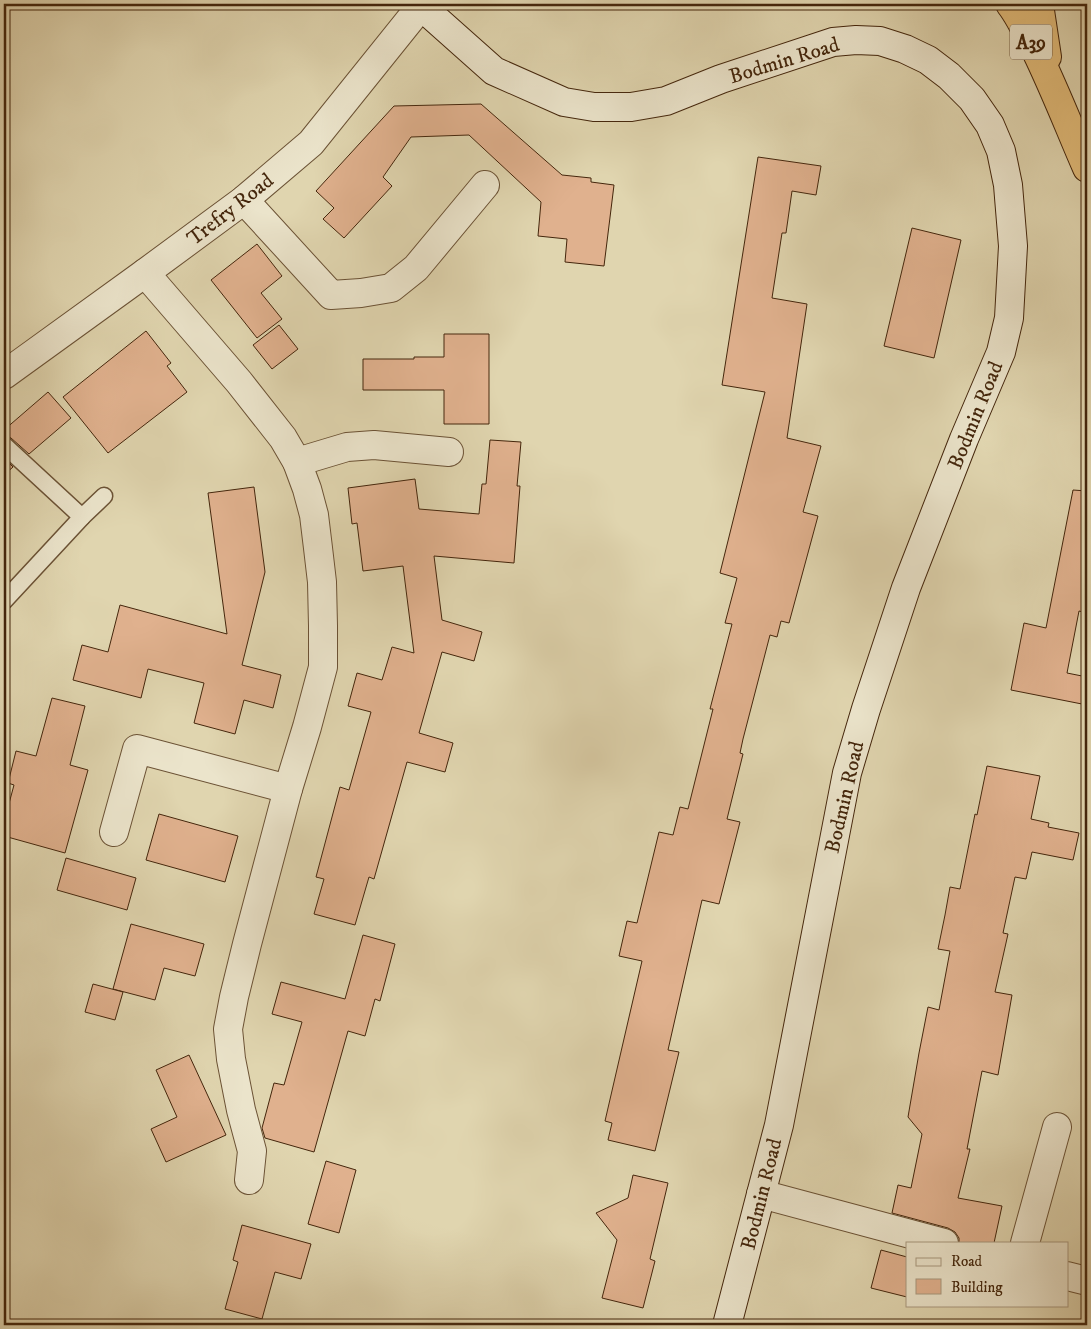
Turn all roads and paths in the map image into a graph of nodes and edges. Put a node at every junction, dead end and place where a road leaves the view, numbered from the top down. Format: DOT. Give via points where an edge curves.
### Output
graph roads {
  1 [pos="1010,4"];
  2 [pos="1039,4"];
  3 [pos="422,5"];
  4 [pos="1051,82"];
  5 [pos="1087,168"];
  6 [pos="485,185"];
  7 [pos="244,200"];
  8 [pos="145,274"];
  9 [pos="4,375"];
  10 [pos="4,445"];
  11 [pos="449,452"];
  12 [pos="297,462"];
  13 [pos="104,496"];
  14 [pos="82,517"];
  15 [pos="4,600"];
  16 [pos="288,789"];
  17 [pos="114,832"];
  18 [pos="1057,1127"];
  19 [pos="249,1180"];
  20 [pos="761,1194"];
  21 [pos="940,1242"];
  22 [pos="1025,1242"];
  23 [pos="1068,1276"];
  24 [pos="1087,1281"];
  25 [pos="727,1325"];
  1 -- 4 [label="highway, A39"];
  2 -- 4 [label="highway, A39"];
  3 -- 7 [label="street, Trefry Road" via="311,143"];
  3 -- 20 [label="street, Bodmin Road" via="494,71 564,102 594,107 631,107 666,101 833,42 880,41 928,60 949,76 972,99 990,125 1001,151 1008,184 1012,246 1009,318 1001,352 906,588 847,773 781,1115"];
  4 -- 5 [label="highway, A39"];
  6 -- 7 [label="street" via="416,268 391,288 331,295"];
  7 -- 8 [label="street, Trefry Road"];
  8 -- 9 [label="street, Trefry Road"];
  8 -- 12 [label="street" via="267,416"];
  10 -- 14 [label="lane"];
  11 -- 12 [label="street" via="374,445 347,447"];
  12 -- 16 [label="street" via="314,516 322,582 323,667"];
  13 -- 14 [label="lane"];
  14 -- 15 [label="lane"];
  16 -- 17 [label="street" via="137,749"];
  16 -- 19 [label="street" via="228,1029 241,1110 252,1151"];
  18 -- 22 [label="street"];
  20 -- 21 [label="street"];
  20 -- 25 [label="street, Bodmin Road"];
  23 -- 24 [label="street"];
}
